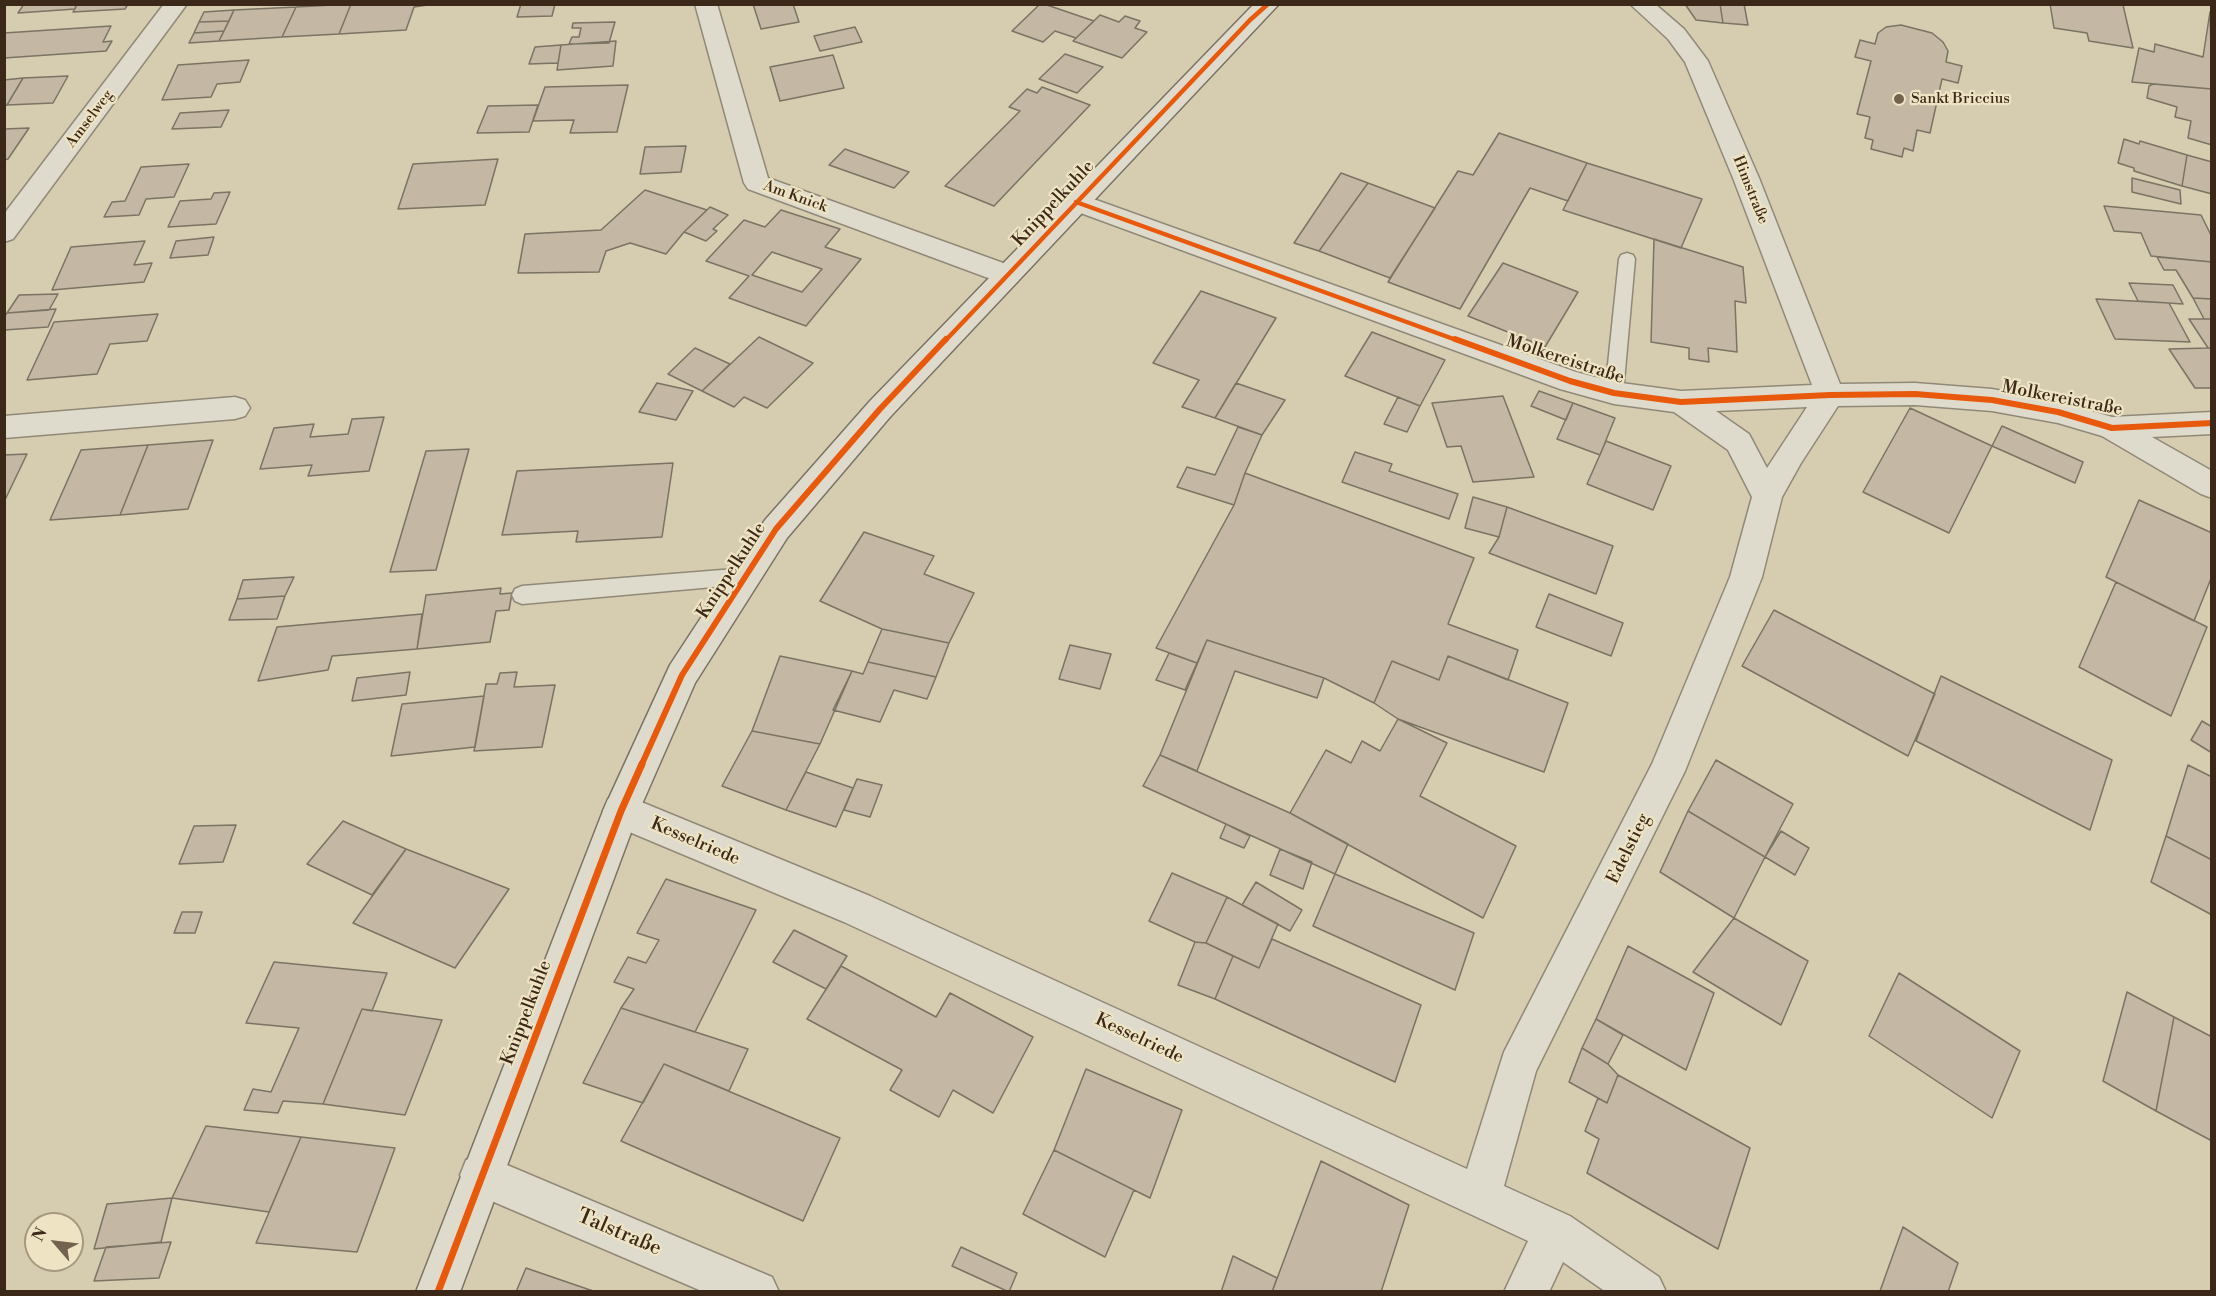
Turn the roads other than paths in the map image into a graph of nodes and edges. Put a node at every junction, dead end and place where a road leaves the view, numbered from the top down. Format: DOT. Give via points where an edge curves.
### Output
graph roads {
  1 [pos="176,4"];
  2 [pos="706,4"];
  3 [pos="1268,4"];
  4 [pos="1641,4"];
  5 [pos="1076,202"];
  6 [pos="4,233"];
  7 [pos="1627,259"];
  8 [pos="1008,275"];
  9 [pos="1614,393"];
  10 [pos="1830,394"];
  11 [pos="1681,402"];
  12 [pos="235,408"];
  13 [pos="2211,423"];
  14 [pos="4,427"];
  15 [pos="2112,428"];
  16 [pos="2211,486"];
  17 [pos="1767,497"];
  18 [pos="747,576"];
  19 [pos="522,595"];
  20 [pos="621,811"];
  21 [pos="481,1175"];
  22 [pos="1480,1197"];
  23 [pos="1555,1231"];
  24 [pos="438,1292"];
  25 [pos="757,1292"];
  26 [pos="1526,1292"];
  27 [pos="1644,1292"];
  1 -- 6 [label="street, Amselweg"];
  2 -- 8 [label="street, Am Knick" via="757,183"];
  3 -- 5 [label="street, Knippelkuhle"];
  4 -- 10 [label="street, Himstraße" via="1676,34 1696,61"];
  5 -- 8 [label="street, Knippelkuhle"];
  5 -- 9 [label="street, Molkereistraße" via="1570,381"];
  7 -- 9 [label="lane"];
  8 -- 18 [label="street, Knippelkuhle" via="873,418 776,529"];
  9 -- 11 [label="street, Molkereistraße"];
  10 -- 11 [label="street, Molkereistraße"];
  10 -- 15 [label="street, Molkereistraße" via="1915,394 1992,400 2058,412"];
  10 -- 17 [label="street, Edelstieg"];
  11 -- 17 [label="street" via="1739,442"];
  12 -- 14 [label="street"];
  13 -- 15 [label="street, Molkereistraße"];
  15 -- 16 [label="street"];
  17 -- 22 [label="street, Edelstieg" via="1746,577 1667,771 1518,1066"];
  18 -- 19 [label="lane"];
  18 -- 20 [label="street, Knippelkuhle" via="682,675"];
  20 -- 21 [label="street, Knippelkuhle"];
  20 -- 22 [label="street, Kesselriede" via="856,909"];
  21 -- 24 [label="street, Knippelkuhle"];
  21 -- 25 [label="street, Talstraße"];
  22 -- 23 [label="street, Kesselriede"];
  23 -- 26 [label="street"];
  23 -- 27 [label="street, Kesselriede"];
}
